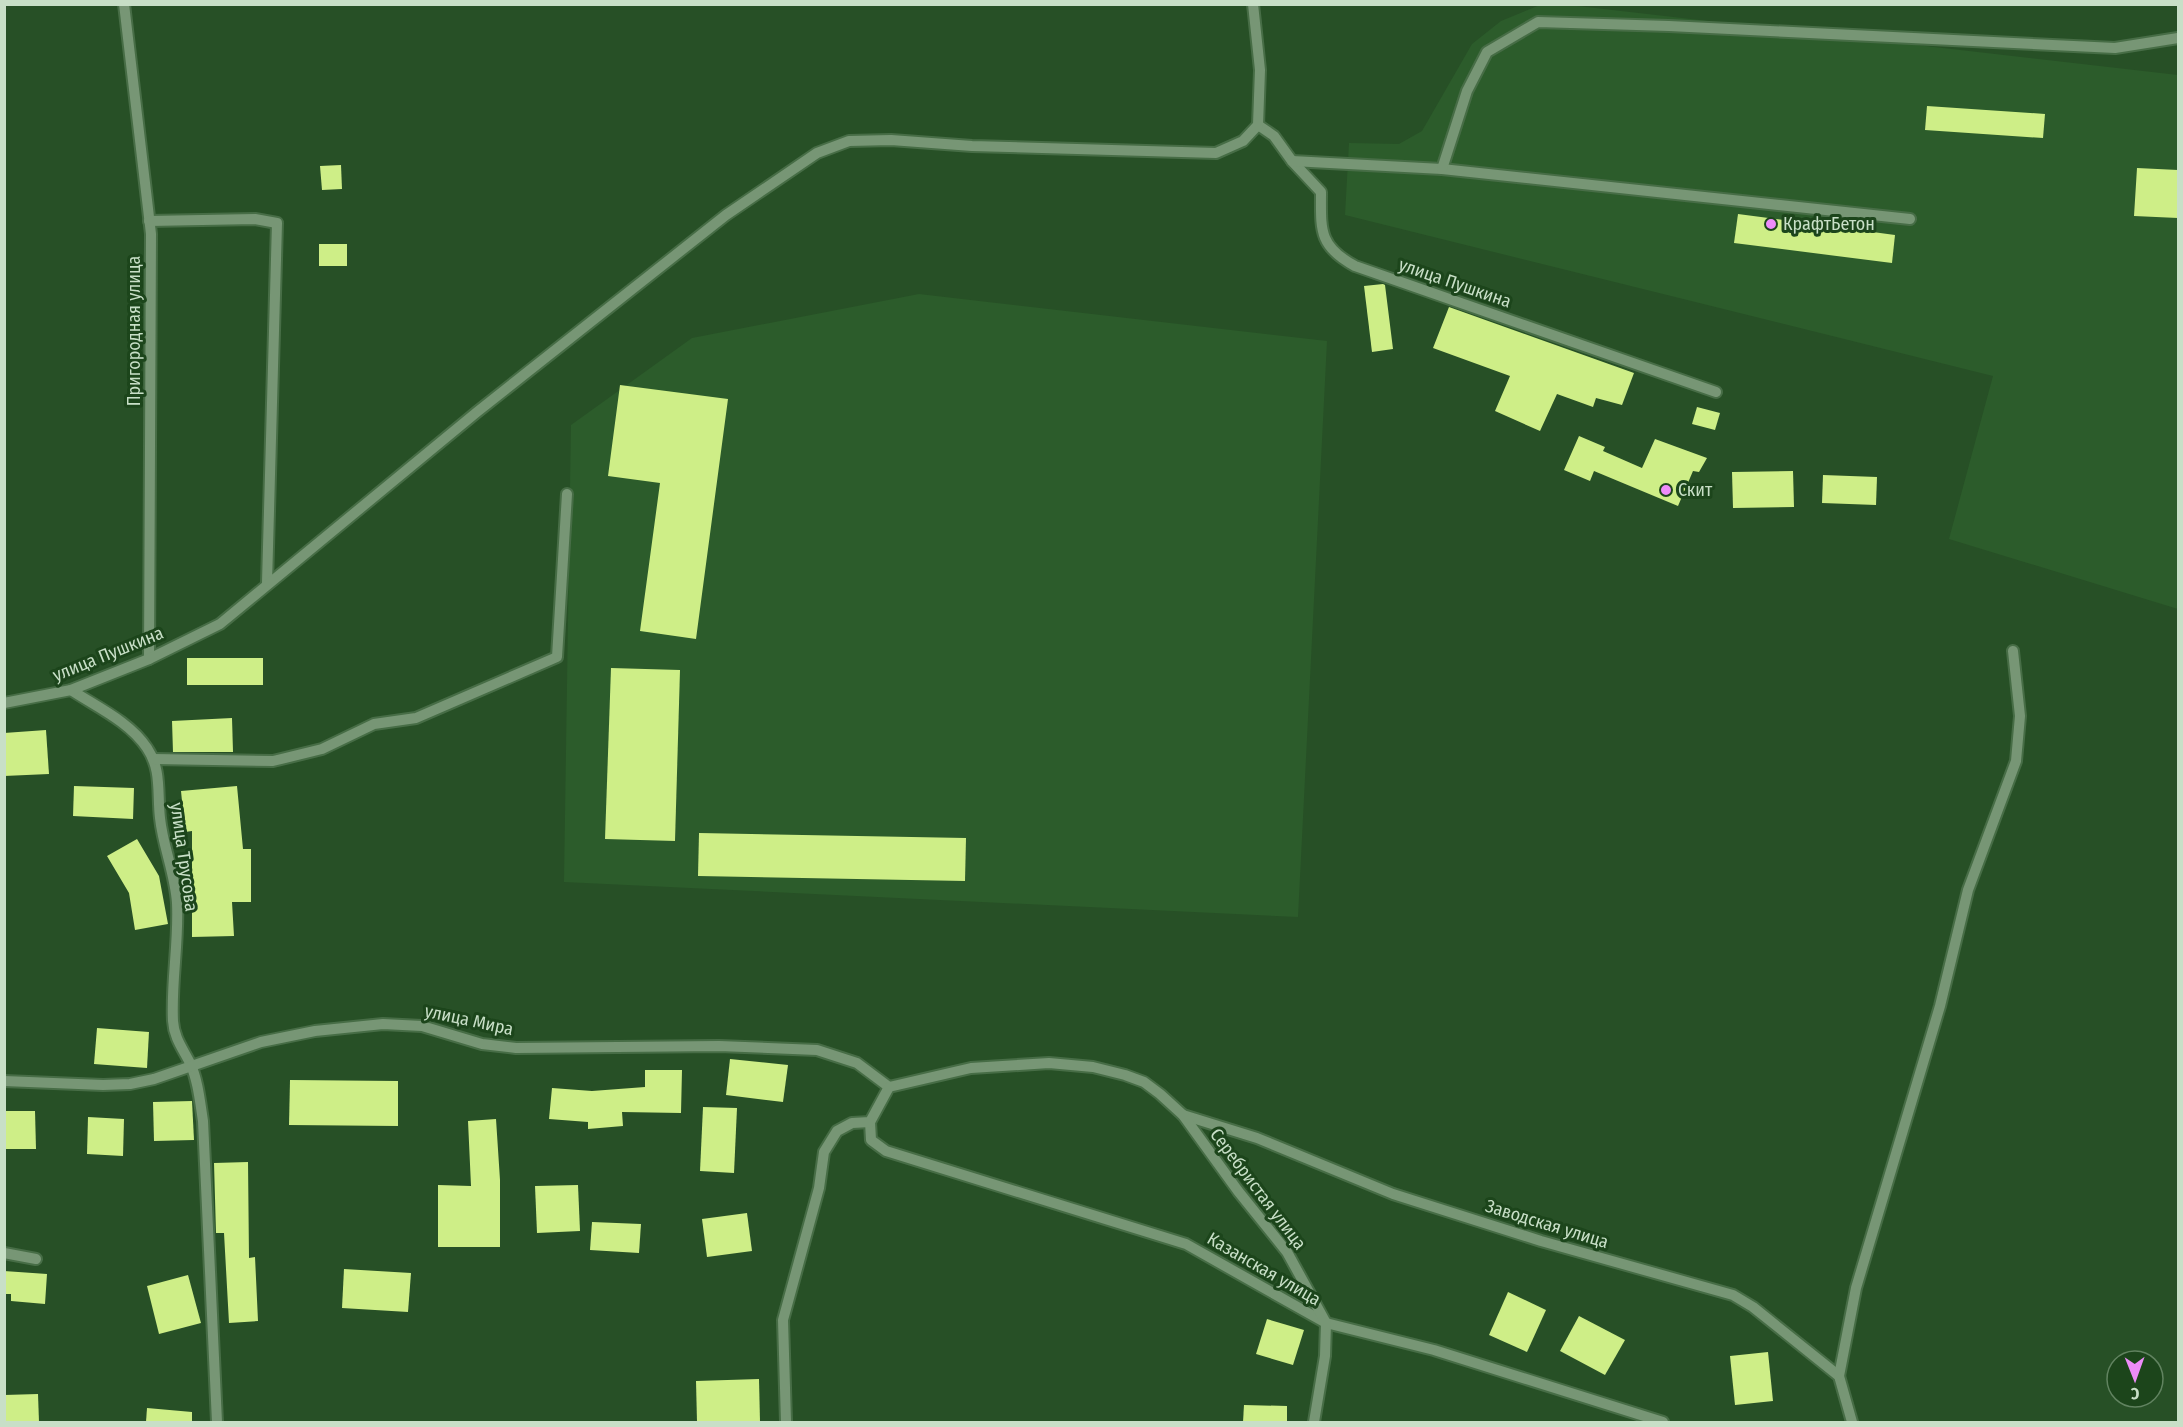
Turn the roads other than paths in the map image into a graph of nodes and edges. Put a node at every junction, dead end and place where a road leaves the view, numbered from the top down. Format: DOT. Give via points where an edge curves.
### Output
graph roads {
  1 [pos="124,4"];
  2 [pos="1253,4"];
  3 [pos="2178,38"];
  4 [pos="1258,125"];
  5 [pos="1292,161"];
  6 [pos="1442,169"];
  7 [pos="1910,219"];
  8 [pos="149,221"];
  9 [pos="1716,392"];
  10 [pos="567,494"];
  11 [pos="267,583"];
  12 [pos="2013,651"];
  13 [pos="149,658"];
  14 [pos="71,690"];
  15 [pos="4,704"];
  16 [pos="154,759"];
  17 [pos="191,1064"];
  18 [pos="4,1081"];
  19 [pos="889,1087"];
  20 [pos="1183,1115"];
  21 [pos="870,1122"];
  22 [pos="4,1253"];
  23 [pos="36,1259"];
  24 [pos="1326,1323"];
  25 [pos="1839,1376"];
  26 [pos="218,1422"];
  27 [pos="786,1422"];
  28 [pos="1314,1422"];
  29 [pos="1663,1422"];
  30 [pos="1852,1422"];
  1 -- 8 [label="street, Пригородная улица"];
  2 -- 4 [label="street" via="1260,70"];
  3 -- 6 [label="street" via="2115,48 1538,22 1487,52 1467,91"];
  4 -- 5 [label="street, улица Пушкина" via="1274,136"];
  4 -- 11 [label="street, улица Пушкина" via="1243,141 1216,153 891,140 849,141 817,153 726,215"];
  5 -- 6 [label="street"];
  5 -- 9 [label="street, улица Пушкина" via="1321,192 1321,227 1329,246 1355,266"];
  6 -- 7 [label="street"];
  8 -- 11 [label="street" via="255,219 277,223"];
  8 -- 13 [label="street, Пригородная улица"];
  10 -- 16 [label="street" via="556,657 416,718 374,724 322,749 273,761"];
  11 -- 13 [label="street, улица Пушкина" via="219,624"];
  12 -- 25 [label="street" via="2020,716 2016,761 1968,890 1940,1006 1856,1288"];
  13 -- 14 [label="street, улица Пушкина"];
  14 -- 15 [label="street, улица Пушкина"];
  14 -- 16 [label="street, улица Трусова" via="127,726"];
  16 -- 17 [label="street, улица Трусова" via="163,841 177,904 173,1022 178,1044"];
  17 -- 18 [label="street, улица Мира" via="130,1084"];
  17 -- 19 [label="street, улица Мира" via="261,1042 315,1031 383,1024 422,1026 482,1044 516,1048 719,1046 817,1050 857,1063"];
  17 -- 26 [label="street, улица Трусова" via="203,1121"];
  19 -- 20 [label="street" via="971,1068 1049,1063 1094,1067 1144,1082"];
  19 -- 21 [label="street"];
  20 -- 24 [label="street, Серебристая улица" via="1287,1252"];
  20 -- 25 [label="street, Заводская улица" via="1257,1138 1393,1194 1733,1295"];
  21 -- 24 [label="street, Казанская улица" via="871,1140 886,1151 1186,1244"];
  21 -- 27 [label="street" via="852,1123 837,1131 824,1152 819,1188 783,1320"];
  22 -- 23 [label="street"];
  24 -- 28 [label="street"];
  24 -- 29 [label="street, Казанская улица" via="1434,1350"];
  25 -- 30 [label="street"];
}
